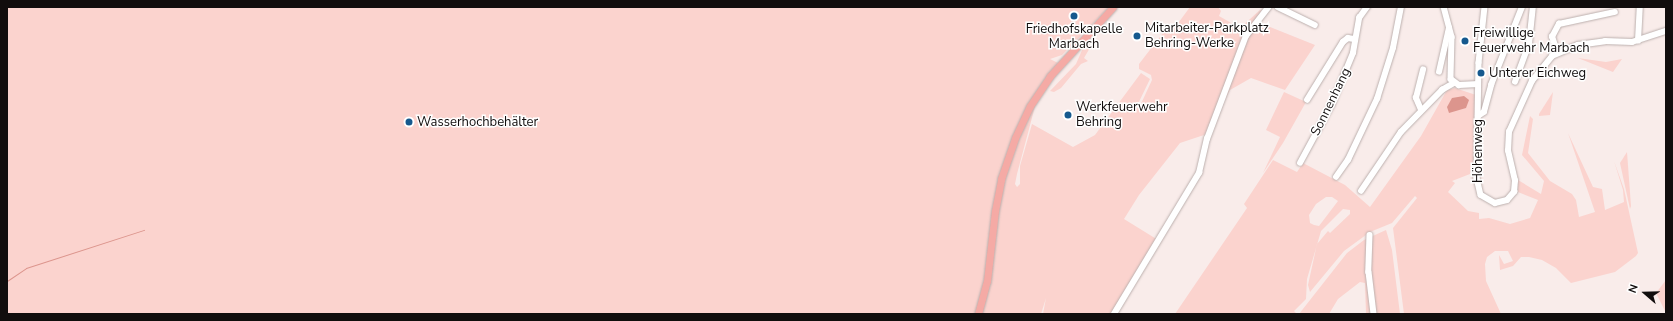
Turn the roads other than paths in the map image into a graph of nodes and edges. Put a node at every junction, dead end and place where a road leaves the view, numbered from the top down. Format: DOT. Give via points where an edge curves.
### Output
graph roads {
  1 [pos="1113,7"];
  2 [pos="1278,7"];
  3 [pos="1367,7"];
  4 [pos="1401,7"];
  5 [pos="1444,7"];
  6 [pos="1484,7"];
  7 [pos="1522,7"];
  8 [pos="1533,7"];
  9 [pos="1640,7"];
  10 [pos="1268,8"];
  11 [pos="1615,12"];
  12 [pos="1315,25"];
  13 [pos="1449,28"];
  14 [pos="1666,30"];
  15 [pos="1354,39"];
  16 [pos="1638,41"];
  17 [pos="1557,52"];
  18 [pos="1424,70"];
  19 [pos="1439,72"];
  20 [pos="1515,82"];
  21 [pos="1454,83"];
  22 [pos="1478,84"];
  23 [pos="1307,100"];
  24 [pos="1421,110"];
  25 [pos="1478,116"];
  26 [pos="1300,163"];
  27 [pos="1336,177"];
  28 [pos="1361,191"];
  29 [pos="1370,235"];
  30 [pos="978,314"];
  31 [pos="1114,314"];
  32 [pos="1374,314"];
  1 -- 30 [label="main road" via="1050,76 1030,106 1015,138 1001,179 985,292"];
  2 -- 12 [label="street"];
  3 -- 15 [label="street, Sonnenhang" via="1359,18"];
  4 -- 27 [label="street" via="1393,48 1377,99 1348,160"];
  5 -- 13 [label="street"];
  6 -- 22 [label="street, Höhenweg"];
  7 -- 25 [label="street" via="1491,85 1484,112"];
  8 -- 20 [label="street" via="1529,44"];
  9 -- 16 [label="street"];
  10 -- 31 [label="street" via="1246,36 1207,139 1199,173"];
  11 -- 17 [label="street" via="1559,24 1552,37"];
  13 -- 19 [label="street"];
  13 -- 21 [label="street" via="1452,37 1451,75"];
  14 -- 16 [label="street"];
  15 -- 23 [label="street, Sonnenhang" via="1348,38 1343,42"];
  15 -- 26 [label="street, Sonnenhang" via="1350,62 1332,104"];
  16 -- 17 [label="street" via="1599,42"];
  17 -- 25 [label="street, Höhenweg" via="1532,81 1511,125 1508,151 1516,186 1511,197 1502,203 1487,201 1477,187"];
  18 -- 24 [label="street" via="1416,98"];
  21 -- 22 [label="street"];
  21 -- 24 [label="street"];
  22 -- 25 [label="street, Höhenweg"];
  24 -- 28 [label="street" via="1390,147"];
  29 -- 32 [label="street" via="1369,272"];
}
